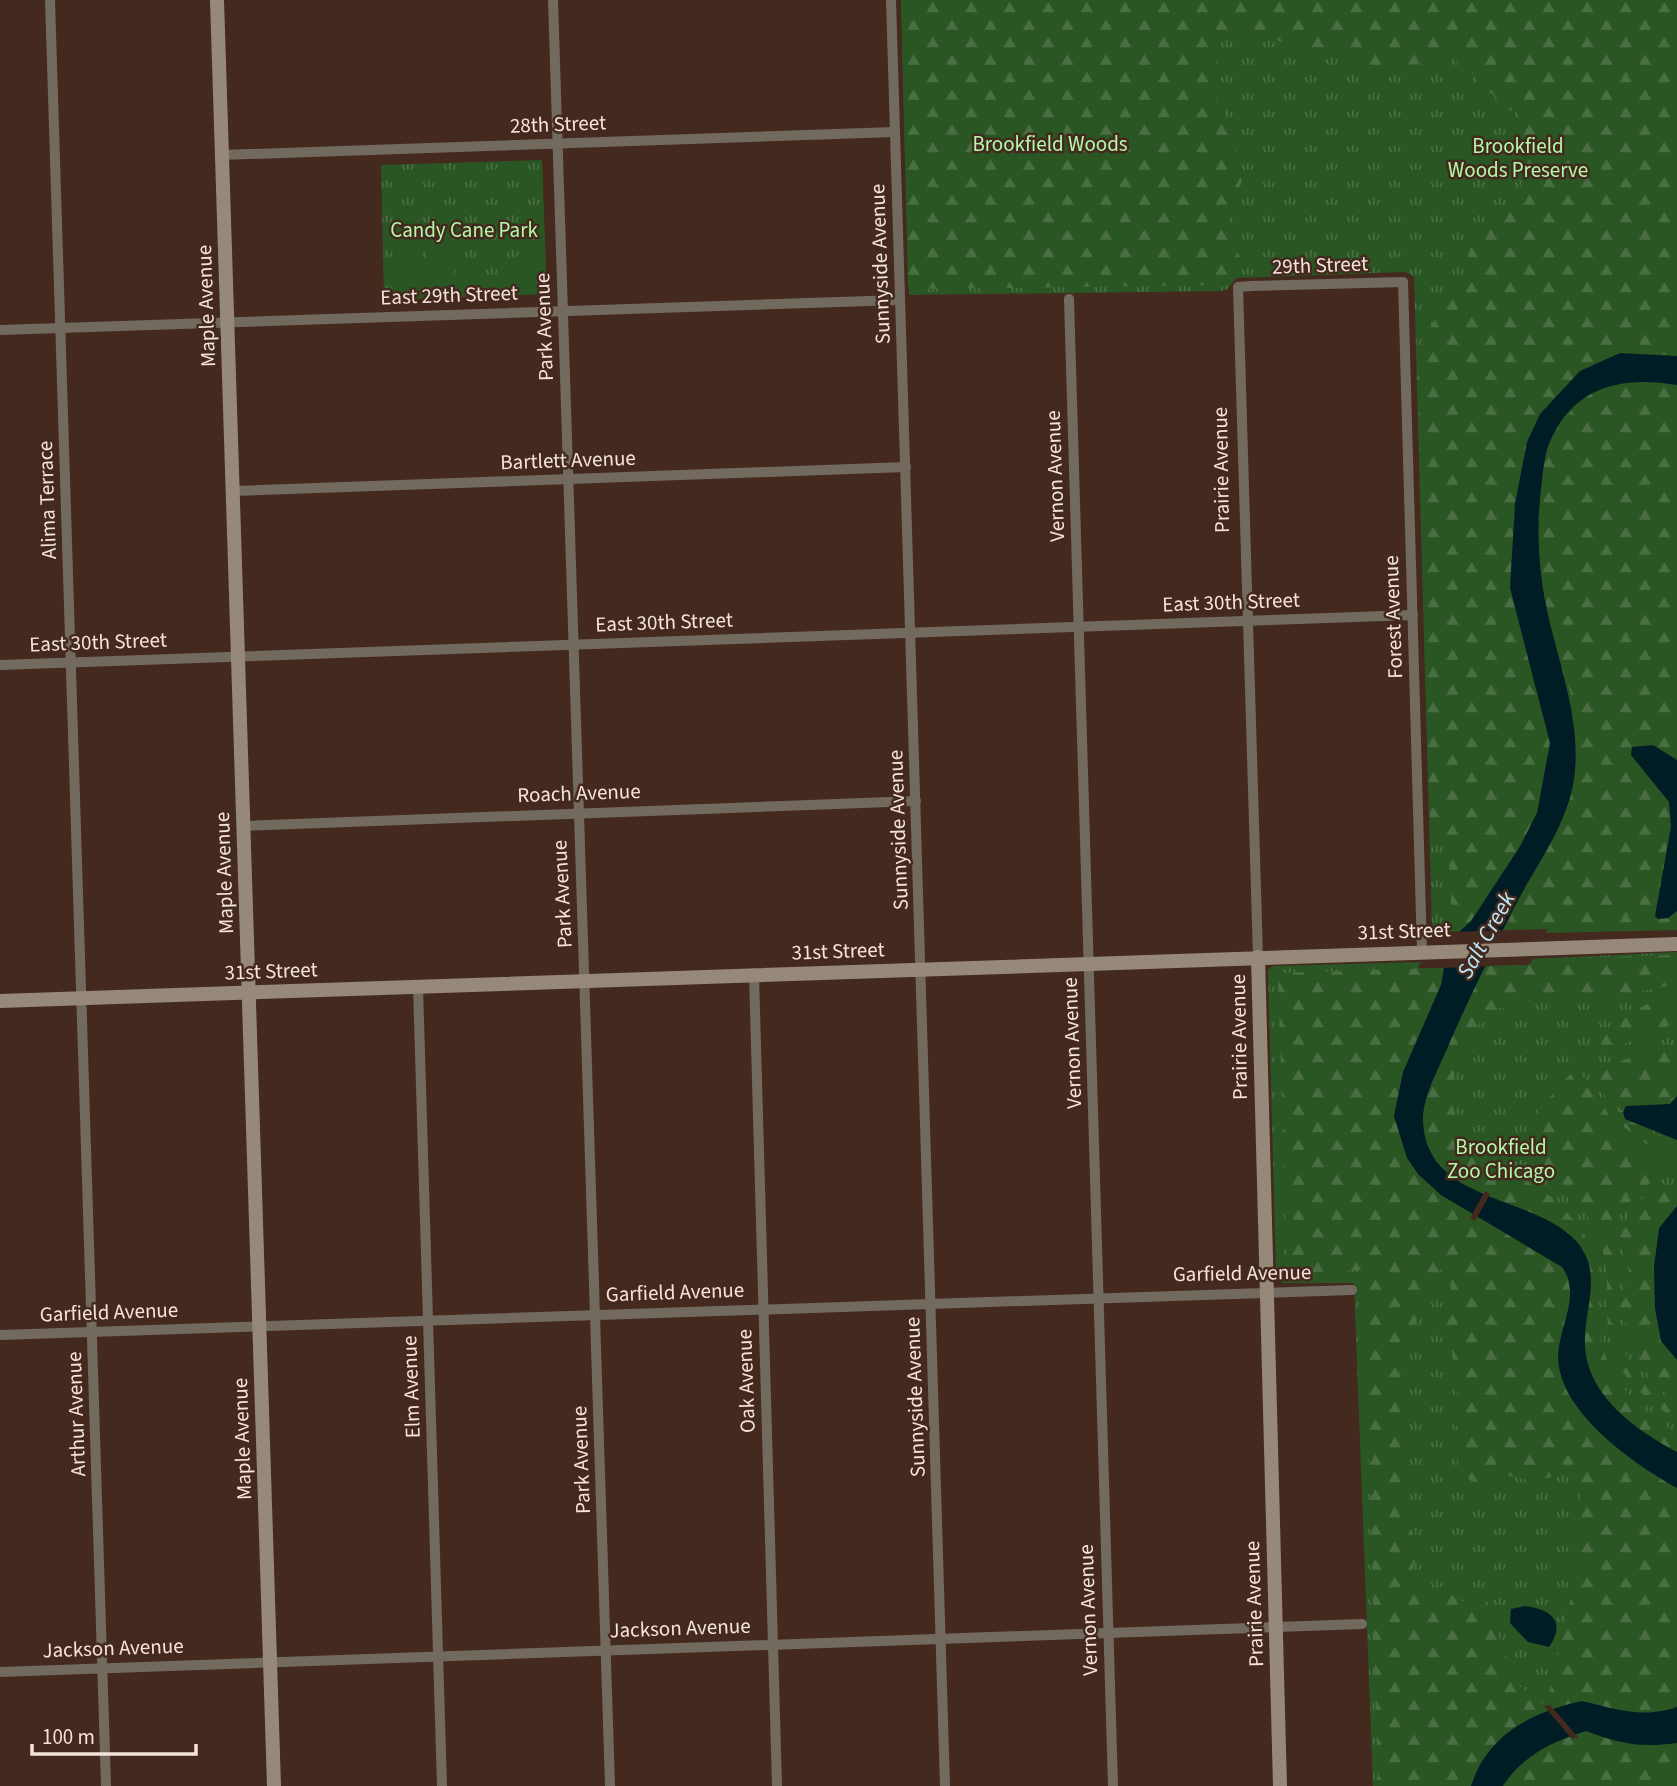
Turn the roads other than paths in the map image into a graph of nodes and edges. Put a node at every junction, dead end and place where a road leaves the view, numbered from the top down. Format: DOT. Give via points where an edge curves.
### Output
graph roads {
  1 [pos="50,0"];
  2 [pos="217,0"];
  3 [pos="553,0"];
  4 [pos="891,0"];
  5 [pos="895,132"];
  6 [pos="558,144"];
  7 [pos="222,155"];
  8 [pos="1403,282"];
  9 [pos="1238,287"];
  10 [pos="1069,299"];
  11 [pos="900,300"];
  12 [pos="563,310"];
  13 [pos="228,321"];
  14 [pos="60,328"];
  15 [pos="0,330"];
  16 [pos="906,467"];
  17 [pos="568,479"];
  18 [pos="233,491"];
  19 [pos="1413,615"];
  20 [pos="1246,621"];
  21 [pos="1079,627"];
  22 [pos="912,634"];
  23 [pos="573,645"];
  24 [pos="238,657"];
  25 [pos="71,663"];
  26 [pos="0,665"];
  27 [pos="916,801"];
  28 [pos="578,812"];
  29 [pos="243,826"];
  30 [pos="1677,944"];
  31 [pos="1422,951"];
  32 [pos="1258,957"];
  33 [pos="1089,963"];
  34 [pos="921,969"];
  35 [pos="754,975"];
  36 [pos="585,981"];
  37 [pos="418,987"];
  38 [pos="249,993"];
  39 [pos="81,999"];
  40 [pos="0,1001"];
  41 [pos="1352,1290"];
  42 [pos="1266,1291"];
  43 [pos="1098,1297"];
  44 [pos="931,1303"];
  45 [pos="763,1307"];
  46 [pos="596,1314"];
  47 [pos="428,1320"];
  48 [pos="259,1326"];
  49 [pos="92,1332"];
  50 [pos="0,1335"];
  51 [pos="1362,1624"];
  52 [pos="1276,1626"];
  53 [pos="1108,1632"];
  54 [pos="941,1637"];
  55 [pos="773,1644"];
  56 [pos="606,1649"];
  57 [pos="438,1655"];
  58 [pos="271,1662"];
  59 [pos="103,1668"];
  60 [pos="0,1672"];
  61 [pos="106,1786"];
  62 [pos="274,1786"];
  63 [pos="442,1786"];
  64 [pos="610,1786"];
  65 [pos="778,1786"];
  66 [pos="945,1786"];
  67 [pos="1113,1786"];
  68 [pos="1280,1786"];
  1 -- 14 [label="street, Alima Terrace"];
  2 -- 7 [label="street, Maple Avenue"];
  3 -- 6 [label="street, Park Avenue"];
  4 -- 5 [label="street, Sunnyside Avenue"];
  5 -- 6 [label="street, 28th Street"];
  5 -- 11 [label="street, Sunnyside Avenue"];
  6 -- 7 [label="street, 28th Street"];
  6 -- 12 [label="street, Park Avenue"];
  7 -- 13 [label="street, Maple Avenue"];
  8 -- 9 [label="street, 29th Street"];
  8 -- 19 [label="street, Forest Avenue"];
  9 -- 20 [label="street, Prairie Avenue"];
  10 -- 21 [label="street, Vernon Avenue"];
  11 -- 12 [label="street, East 29th Street"];
  11 -- 16 [label="street, Sunnyside Avenue"];
  12 -- 13 [label="street, East 29th Street"];
  12 -- 17 [label="street, Park Avenue"];
  13 -- 14 [label="street, East 29th Street"];
  13 -- 18 [label="street, Maple Avenue"];
  14 -- 15 [label="street, East 29th Street"];
  14 -- 25 [label="street, Alima Terrace"];
  16 -- 17 [label="street, Bartlett Avenue"];
  16 -- 22 [label="street, Sunnyside Avenue"];
  17 -- 18 [label="street, Bartlett Avenue"];
  17 -- 23 [label="street, Park Avenue"];
  18 -- 24 [label="street, Maple Avenue"];
  19 -- 20 [label="street, East 30th Street"];
  19 -- 31 [label="street, Forest Avenue"];
  20 -- 21 [label="street, East 30th Street"];
  20 -- 32 [label="street, Prairie Avenue"];
  21 -- 22 [label="street, East 30th Street"];
  21 -- 33 [label="street, Vernon Avenue"];
  22 -- 23 [label="street, East 30th Street"];
  22 -- 27 [label="street, Sunnyside Avenue"];
  23 -- 24 [label="street, East 30th Street"];
  23 -- 28 [label="street, Park Avenue"];
  24 -- 25 [label="street, East 30th Street"];
  24 -- 29 [label="street, Maple Avenue"];
  25 -- 26 [label="street, East 30th Street"];
  25 -- 39 [label="street, Alima Terrace"];
  27 -- 28 [label="street, Roach Avenue"];
  27 -- 34 [label="street, Sunnyside Avenue"];
  28 -- 29 [label="street, Roach Avenue"];
  28 -- 36 [label="street, Park Avenue"];
  29 -- 38 [label="street, Maple Avenue"];
  30 -- 31 [label="street, 31st Street"];
  31 -- 32 [label="street, 31st Street"];
  32 -- 33 [label="street, 31st Street"];
  32 -- 42 [label="street, Prairie Avenue"];
  33 -- 34 [label="street, 31st Street"];
  33 -- 43 [label="street, Vernon Avenue"];
  34 -- 35 [label="street, 31st Street"];
  34 -- 44 [label="street, Sunnyside Avenue"];
  35 -- 36 [label="street, 31st Street"];
  35 -- 45 [label="street, Oak Avenue"];
  36 -- 37 [label="street, 31st Street"];
  36 -- 46 [label="street, Park Avenue"];
  37 -- 38 [label="street, 31st Street"];
  37 -- 47 [label="street, Elm Avenue"];
  38 -- 39 [label="street, 31st Street"];
  38 -- 48 [label="street, Maple Avenue"];
  39 -- 40 [label="street, 31st Street"];
  39 -- 49 [label="street, Arthur Avenue"];
  41 -- 42 [label="street, Garfield Avenue"];
  42 -- 43 [label="street, Garfield Avenue"];
  42 -- 52 [label="street, Prairie Avenue"];
  43 -- 44 [label="street, Garfield Avenue"];
  43 -- 53 [label="street, Vernon Avenue"];
  44 -- 45 [label="street, Garfield Avenue"];
  44 -- 54 [label="street, Sunnyside Avenue"];
  45 -- 46 [label="street, Garfield Avenue"];
  45 -- 55 [label="street, Oak Avenue"];
  46 -- 47 [label="street, Garfield Avenue"];
  46 -- 56 [label="street, Park Avenue"];
  47 -- 48 [label="street, Garfield Avenue"];
  47 -- 57 [label="street, Elm Avenue"];
  48 -- 49 [label="street, Garfield Avenue"];
  48 -- 58 [label="street, Maple Avenue"];
  49 -- 50 [label="street, Garfield Avenue"];
  49 -- 59 [label="street, Arthur Avenue"];
  51 -- 52 [label="street, Jackson Avenue"];
  52 -- 53 [label="street, Jackson Avenue"];
  52 -- 68 [label="street, Prairie Avenue"];
  53 -- 54 [label="street, Jackson Avenue"];
  53 -- 67 [label="street, Vernon Avenue"];
  54 -- 55 [label="street, Jackson Avenue"];
  54 -- 66 [label="street, Sunnyside Avenue"];
  55 -- 56 [label="street, Jackson Avenue"];
  55 -- 65 [label="street, Oak Avenue"];
  56 -- 57 [label="street, Jackson Avenue"];
  56 -- 64 [label="street, Park Avenue"];
  57 -- 58 [label="street, Jackson Avenue"];
  57 -- 63 [label="street, Elm Avenue"];
  58 -- 59 [label="street, Jackson Avenue"];
  58 -- 62 [label="street, Maple Avenue"];
  59 -- 60 [label="street, Jackson Avenue"];
  59 -- 61 [label="street, Arthur Avenue"];
}
